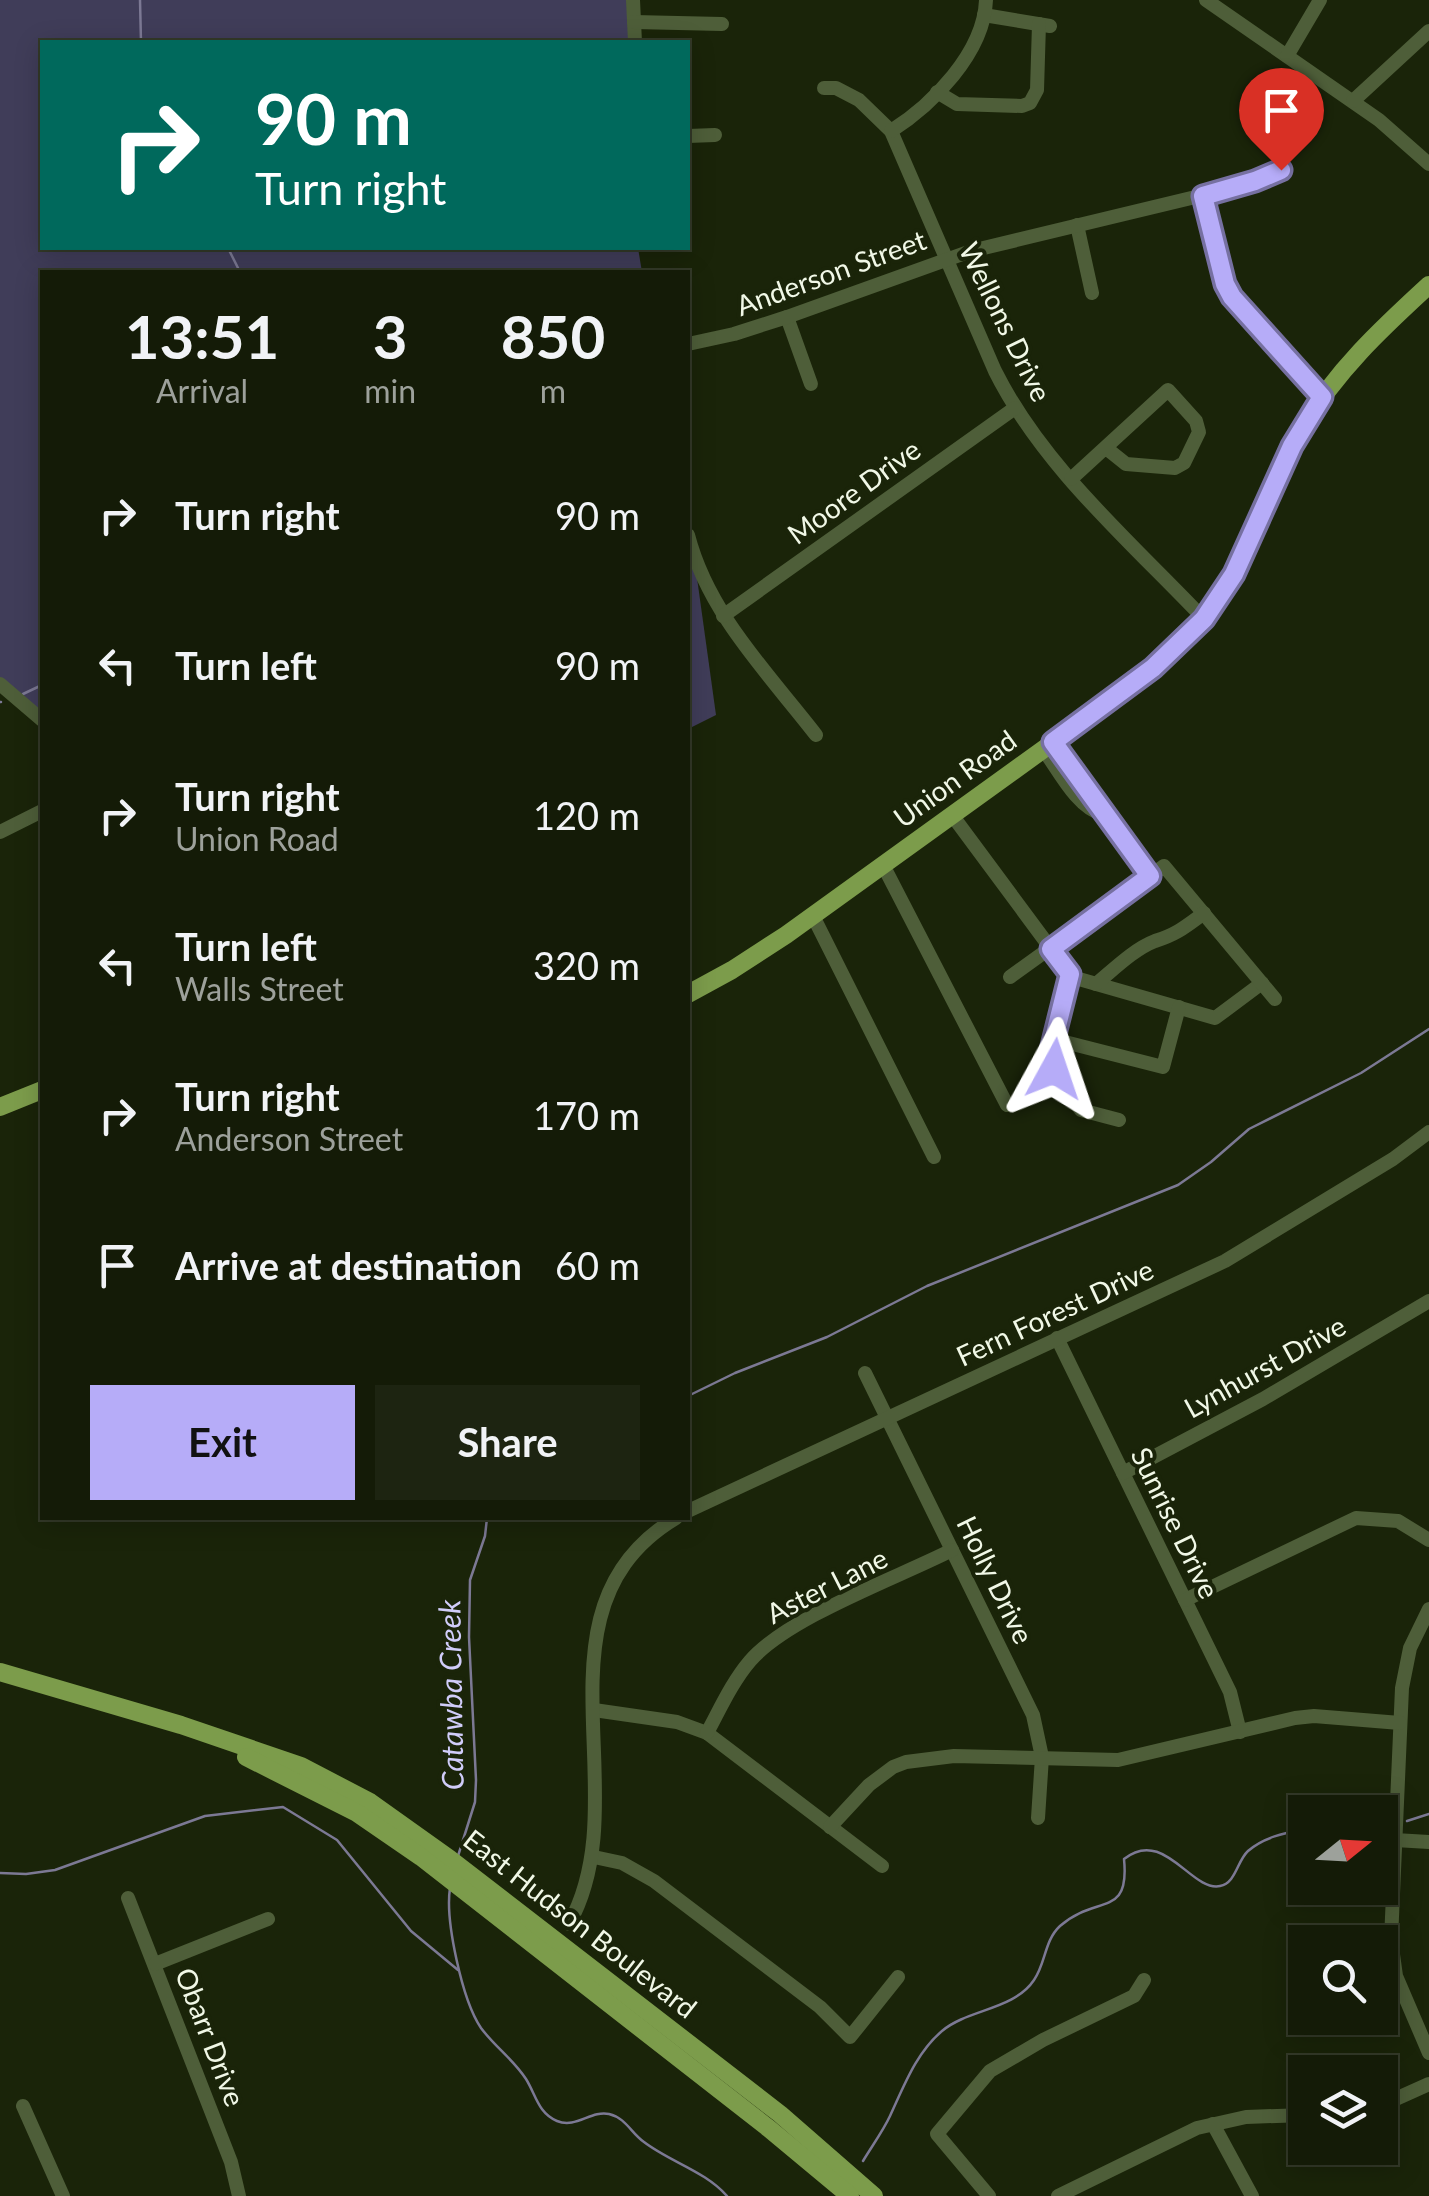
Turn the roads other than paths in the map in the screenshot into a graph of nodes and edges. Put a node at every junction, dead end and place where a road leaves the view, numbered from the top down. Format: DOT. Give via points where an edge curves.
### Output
graph roads {
  1 [pos="633,0"];
  2 [pos="1206,0"];
  3 [pos="1320,0"];
  4 [pos="985,7"];
  5 [pos="634,22"];
  6 [pos="722,24"];
  7 [pos="1429,32"];
  8 [pos="635,40"];
  9 [pos="1287,56"];
  10 [pos="824,88"];
  11 [pos="937,92"];
  12 [pos="1353,101"];
  13 [pos="891,132"];
  14 [pos="690,136"];
  15 [pos="715,136"];
  16 [pos="1429,164"];
  17 [pos="1281,170"];
  18 [pos="1203,196"];
  19 [pos="1077,225"];
  20 [pos="946,258"];
  21 [pos="1429,285"];
  22 [pos="1092,293"];
  23 [pos="787,317"];
  24 [pos="690,344"];
  25 [pos="810,384"];
  26 [pos="1322,397"];
  27 [pos="1015,408"];
  28 [pos="1106,448"];
  29 [pos="1071,479"];
  30 [pos="690,541"];
  31 [pos="723,616"];
  32 [pos="1204,619"];
  33 [pos="0,684"];
  34 [pos="40,718"];
  35 [pos="816,735"];
  36 [pos="1048,746"];
  37 [pos="40,812"];
  38 [pos="952,815"];
  39 [pos="0,832"];
  40 [pos="883,865"];
  41 [pos="1150,876"];
  42 [pos="1204,913"];
  43 [pos="813,916"];
  44 [pos="1051,949"];
  45 [pos="1070,974"];
  46 [pos="1010,977"];
  47 [pos="1262,983"];
  48 [pos="1096,984"];
  49 [pos="690,993"];
  50 [pos="1275,999"];
  51 [pos="1178,1008"];
  52 [pos="1053,1039"];
  53 [pos="40,1091"];
  54 [pos="1007,1105"];
  55 [pos="0,1107"];
  56 [pos="1119,1120"];
  57 [pos="1429,1132"];
  58 [pos="934,1157"];
  59 [pos="1429,1301"];
  60 [pos="1057,1338"];
  61 [pos="864,1373"];
  62 [pos="887,1418"];
  63 [pos="1123,1474"];
  64 [pos="690,1510"];
  65 [pos="673,1520"];
  66 [pos="1429,1540"];
  67 [pos="952,1550"];
  68 [pos="1186,1600"];
  69 [pos="1429,1609"];
  70 [pos="0,1672"];
  71 [pos="0,1683"];
  72 [pos="594,1710"];
  73 [pos="1400,1723"];
  74 [pos="166,1726"];
  75 [pos="1240,1732"];
  76 [pos="707,1734"];
  77 [pos="1042,1757"];
  78 [pos="1397,1795"];
  79 [pos="1038,1818"];
  80 [pos="830,1827"];
  81 [pos="1398,1840"];
  82 [pos="1429,1842"];
  83 [pos="594,1858"];
  84 [pos="882,1866"];
  85 [pos="128,1898"];
  86 [pos="1393,1905"];
  87 [pos="502,1909"];
  88 [pos="268,1920"];
  89 [pos="569,1924"];
  90 [pos="155,1964"];
  91 [pos="898,1976"];
  92 [pos="1144,1980"];
  93 [pos="1429,2053"];
  94 [pos="1429,2084"];
  95 [pos="1398,2098"];
  96 [pos="23,2106"];
  97 [pos="1288,2116"];
  98 [pos="1213,2124"];
  99 [pos="63,2196"];
  100 [pos="239,2196"];
  101 [pos="850,2196"];
  102 [pos="874,2196"];
  103 [pos="989,2196"];
  104 [pos="1058,2196"];
  105 [pos="1252,2196"];
  1 -- 5 [label="street"];
  2 -- 9 [label="street"];
  3 -- 9 [label="street"];
  4 -- 11 [label="street" via="975,40"];
  4 -- 11 [label="street" via="1045,25 1030,103 957,104"];
  5 -- 6 [label="street"];
  5 -- 8 [label="street"];
  7 -- 12 [label="street"];
  9 -- 12 [label="street"];
  10 -- 13 [label="street, Wellons Drive" via="860,100"];
  11 -- 13 [label="street"];
  12 -- 16 [label="street"];
  13 -- 20 [label="street, Wellons Drive"];
  14 -- 15 [label="street"];
  17 -- 18 [label="street, Anderson Street"];
  18 -- 19 [label="street, Anderson Street"];
  18 -- 26 [label="street" via="1232,297"];
  19 -- 20 [label="street, Anderson Street"];
  19 -- 22 [label="street"];
  20 -- 23 [label="street, Anderson Street"];
  20 -- 27 [label="street, Wellons Drive"];
  21 -- 26 [label="main road, Union Road"];
  23 -- 24 [label="street, Anderson Street"];
  23 -- 25 [label="street"];
  26 -- 32 [label="main road, Union Road" via="1292,446 1234,574"];
  27 -- 29 [label="street, Wellons Drive"];
  27 -- 31 [label="street, Moore Drive"];
  28 -- 28 [label="street" via="1168,390 1199,432 1175,468 1126,464"];
  28 -- 29 [label="street"];
  29 -- 32 [label="street, Wellons Drive"];
  30 -- 31 [label="street"];
  31 -- 35 [label="street"];
  32 -- 36 [label="main road, Union Road" via="1153,668"];
  33 -- 34 [label="street"];
  36 -- 38 [label="main road, Union Road"];
  36 -- 41 [label="street" via="1084,802 1102,814"];
  37 -- 39 [label="street"];
  38 -- 40 [label="main road, Union Road"];
  38 -- 44 [label="street"];
  40 -- 43 [label="main road, Union Road"];
  40 -- 54 [label="street"];
  41 -- 42 [label="street" via="1164,866"];
  41 -- 44 [label="street"];
  42 -- 47 [label="street"];
  42 -- 48 [label="street"];
  43 -- 49 [label="main road, Union Road"];
  43 -- 58 [label="street"];
  44 -- 45 [label="street"];
  44 -- 46 [label="street"];
  45 -- 48 [label="street"];
  45 -- 52 [label="street"];
  47 -- 50 [label="street"];
  47 -- 51 [label="street" via="1215,1018"];
  48 -- 51 [label="street"];
  51 -- 52 [label="street" via="1163,1067"];
  52 -- 56 [label="street" via="1054,1069 1081,1110"];
  53 -- 55 [label="main road"];
  57 -- 60 [label="street, Fern Forest Drive" via="1225,1261"];
  59 -- 63 [label="street, Lynhurst Drive"];
  60 -- 62 [label="street, Fern Forest Drive"];
  60 -- 63 [label="street, Sunrise Drive"];
  61 -- 62 [label="street, Holly Drive"];
  62 -- 64 [label="street, Fern Forest Drive"];
  62 -- 67 [label="street, Holly Drive"];
  63 -- 68 [label="street, Sunrise Drive"];
  65 -- 72 [label="street" via="634,1551 609,1588 594,1646"];
  66 -- 68 [label="street" via="1389,1519 1356,1518"];
  67 -- 76 [label="street, Aster Lane" via="772,1641 741,1674"];
  67 -- 77 [label="street, Holly Drive" via="1033,1715"];
  68 -- 75 [label="street, Sunrise Drive" via="1234,1700"];
  69 -- 73 [label="street" via="1406,1661"];
  70 -- 74 [label="main road, East Hudson Boulevard"];
  71 -- 74 [label="main road, East Hudson Boulevard"];
  72 -- 76 [label="street" via="664,1719"];
  72 -- 83 [label="street"];
  73 -- 75 [label="street" via="1304,1717"];
  73 -- 78 [label="street"];
  74 -- 87 [label="main road, East Hudson Boulevard" via="301,1766 370,1802"];
  75 -- 77 [label="street" via="1118,1760"];
  76 -- 80 [label="street"];
  77 -- 79 [label="street, Holly Drive"];
  77 -- 80 [label="street" via="906,1762 868,1785"];
  80 -- 84 [label="street"];
  81 -- 82 [label="street"];
  83 -- 89 [label="street"];
  83 -- 91 [label="street" via="622,1863 654,1881 850,2036"];
  85 -- 90 [label="street, Obarr Drive"];
  86 -- 93 [label="street" via="1396,1976"];
  87 -- 101 [label="main road, East Hudson Boulevard"];
  87 -- 102 [label="main road, East Hudson Boulevard" via="780,2114"];
  88 -- 90 [label="street"];
  90 -- 100 [label="street, Obarr Drive"];
  92 -- 103 [label="street" via="1134,1996 990,2071 937,2134"];
  94 -- 95 [label="street"];
  96 -- 99 [label="street"];
  97 -- 98 [label="street"];
  98 -- 104 [label="street"];
  98 -- 105 [label="street"];
}
